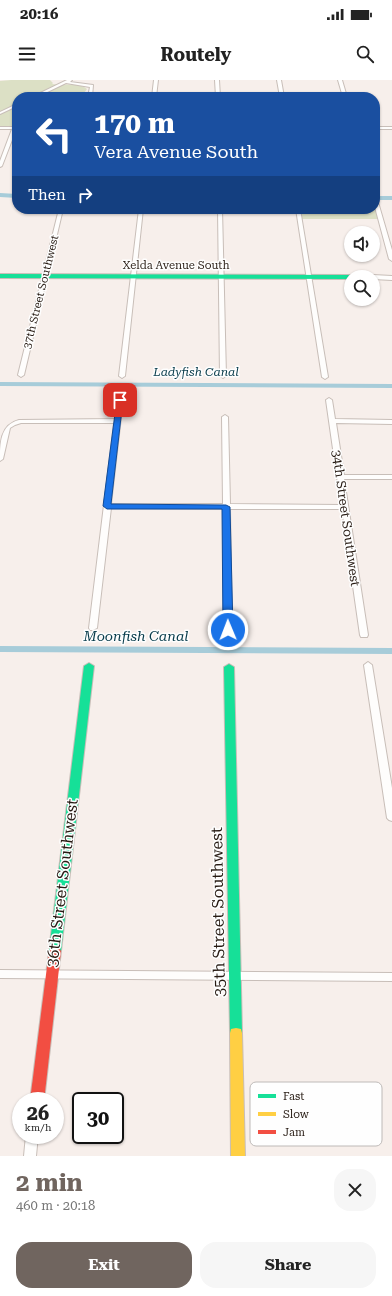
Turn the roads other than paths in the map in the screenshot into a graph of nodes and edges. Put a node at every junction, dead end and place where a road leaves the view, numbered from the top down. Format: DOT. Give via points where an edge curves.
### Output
graph roads {
  1 [pos="70,80"];
  2 [pos="156,80"];
  3 [pos="218,80"];
  4 [pos="279,80"];
  5 [pos="340,80"];
  6 [pos="65,82"];
  7 [pos="44,92"];
  8 [pos="91,92"];
  9 [pos="155,92"];
  10 [pos="218,92"];
  11 [pos="281,92"];
  12 [pos="344,92"];
  13 [pos="12,107"];
  14 [pos="0,113"];
  15 [pos="0,128"];
  16 [pos="12,128"];
  17 [pos="380,128"];
  18 [pos="392,128"];
  19 [pos="12,138"];
  20 [pos="0,166"];
  21 [pos="60,214"];
  22 [pos="140,214"];
  23 [pos="220,214"];
  24 [pos="299,214"];
  25 [pos="379,214"];
  26 [pos="392,259"];
  27 [pos="0,276"];
  28 [pos="45,276"];
  29 [pos="134,277"];
  30 [pos="221,277"];
  31 [pos="310,277"];
  32 [pos="344,277"];
  33 [pos="380,278"];
  34 [pos="392,278"];
  35 [pos="21,375"];
  36 [pos="122,376"];
  37 [pos="223,376"];
  38 [pos="325,377"];
  39 [pos="120,400"];
  40 [pos="329,400"];
  41 [pos="224,418"];
  42 [pos="117,421"];
  43 [pos="332,421"];
  44 [pos="392,422"];
  45 [pos="0,459"];
  46 [pos="340,477"];
  47 [pos="392,477"];
  48 [pos="107,506"];
  49 [pos="226,507"];
  50 [pos="345,507"];
  51 [pos="92,628"];
  52 [pos="228,630"];
  53 [pos="364,635"];
  54 [pos="368,665"];
  55 [pos="89,666"];
  56 [pos="229,667"];
  57 [pos="392,818"];
  58 [pos="0,974"];
  59 [pos="52,975"];
  60 [pos="235,976"];
  61 [pos="392,977"];
  62 [pos="37,1092"];
  63 [pos="31,1144"];
  64 [pos="30,1156"];
  65 [pos="238,1156"];
  1 -- 6 [label="street"];
  2 -- 9 [label="street"];
  3 -- 10 [label="street"];
  4 -- 11 [label="street"];
  5 -- 12 [label="street"];
  6 -- 7 [label="street"];
  6 -- 8 [label="street" via="92,86"];
  13 -- 14 [label="street"];
  15 -- 16 [label="street"];
  17 -- 18 [label="street"];
  19 -- 20 [label="street"];
  21 -- 28 [label="street, 37th Street Southwest"];
  22 -- 29 [label="street"];
  23 -- 30 [label="street"];
  24 -- 31 [label="street"];
  25 -- 26 [label="street"];
  27 -- 28 [label="street, Xelda Avenue South"];
  28 -- 29 [label="street, Xelda Avenue South"];
  28 -- 35 [label="street, 37th Street Southwest"];
  29 -- 30 [label="street, Xelda Avenue South"];
  29 -- 36 [label="street"];
  30 -- 31 [label="street, Xelda Avenue South"];
  30 -- 37 [label="street"];
  31 -- 32 [label="street, Xelda Avenue South"];
  31 -- 38 [label="street"];
  33 -- 34 [label="street"];
  39 -- 42 [label="street"];
  40 -- 43 [label="street, 34th Street Southwest"];
  41 -- 49 [label="street"];
  42 -- 45 [label="street" via="23,420 7,428"];
  42 -- 48 [label="street"];
  43 -- 44 [label="street"];
  43 -- 46 [label="street, 34th Street Southwest"];
  46 -- 47 [label="street"];
  46 -- 50 [label="street, 34th Street Southwest"];
  48 -- 49 [label="street"];
  48 -- 51 [label="street"];
  49 -- 50 [label="street"];
  49 -- 52 [label="street"];
  50 -- 53 [label="street, 34th Street Southwest"];
  54 -- 57 [label="street"];
  55 -- 59 [label="street, 36th Street Southwest"];
  56 -- 60 [label="street, 35th Street Southwest"];
  58 -- 59 [label="street"];
  59 -- 60 [label="street"];
  59 -- 62 [label="street, 36th Street Southwest"];
  60 -- 61 [label="street"];
  60 -- 65 [label="street, 35th Street Southwest"];
  63 -- 64 [label="street"];
}
